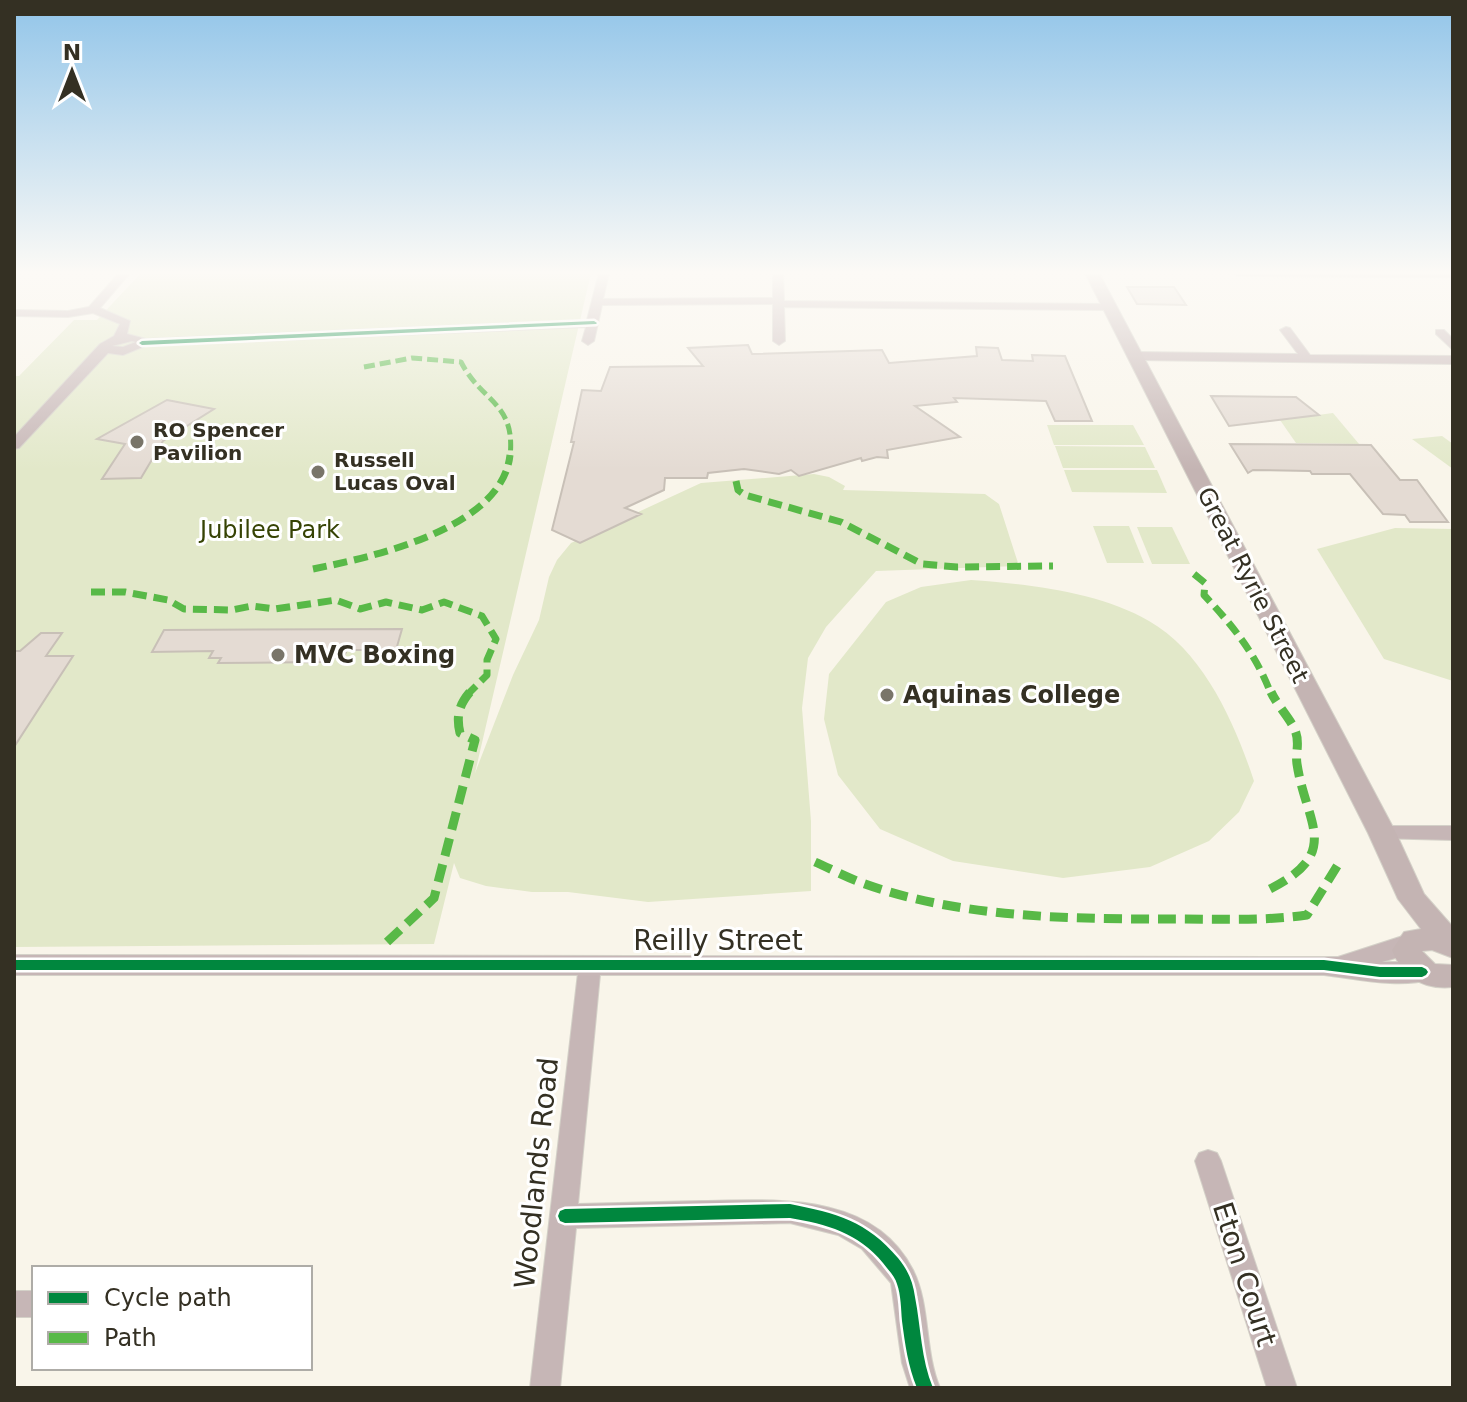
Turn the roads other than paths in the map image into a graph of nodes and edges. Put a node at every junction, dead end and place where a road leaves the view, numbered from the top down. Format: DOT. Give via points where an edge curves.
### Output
graph roads {
  1 [pos="121,338"];
  2 [pos="245,338"];
  3 [pos="1126,338"];
  4 [pos="1292,338"];
  5 [pos="119,344"];
  6 [pos="1135,356"];
  7 [pos="1307,359"];
  8 [pos="1453,360"];
  9 [pos="14,445"];
  10 [pos="1382,833"];
  11 [pos="1453,833"];
  12 [pos="1412,899"];
  13 [pos="1411,942"];
  14 [pos="1453,947"];
  15 [pos="590,964"];
  16 [pos="14,965"];
  17 [pos="1324,965"];
  18 [pos="1440,979"];
  19 [pos="1208,1161"];
  20 [pos="565,1216"];
  21 [pos="545,1388"];
  22 [pos="925,1388"];
  23 [pos="1282,1388"];
  1 -- 5 [label="street"];
  2 -- 5 [label="street"];
  3 -- 6 [label="main road, Great Ryrie Street"];
  4 -- 7 [label="street"];
  5 -- 9 [label="street"];
  6 -- 7 [label="street"];
  6 -- 10 [label="main road, Great Ryrie Street"];
  7 -- 8 [label="street"];
  10 -- 11 [label="street"];
  10 -- 12 [label="main road, Great Ryrie Street"];
  12 -- 13 [label="main road, Great Ryrie Street"];
  12 -- 14 [label="main road, Great Ryrie Street"];
  13 -- 14 [label="main road" via="1436,939"];
  13 -- 17 [label="street, Reilly Street" via="1367,958"];
  13 -- 18 [label="main road" via="1407,955"];
  15 -- 16 [label="street, Reilly Street"];
  15 -- 17 [label="street, Reilly Street"];
  15 -- 20 [label="street, Woodlands Road"];
  17 -- 18 [label="street, Reilly Street"];
  19 -- 23 [label="street, Eton Court"];
  20 -- 21 [label="street, Woodlands Road"];
  20 -- 22 [label="street" via="790,1211 858,1229 883,1249 905,1280"];
}
